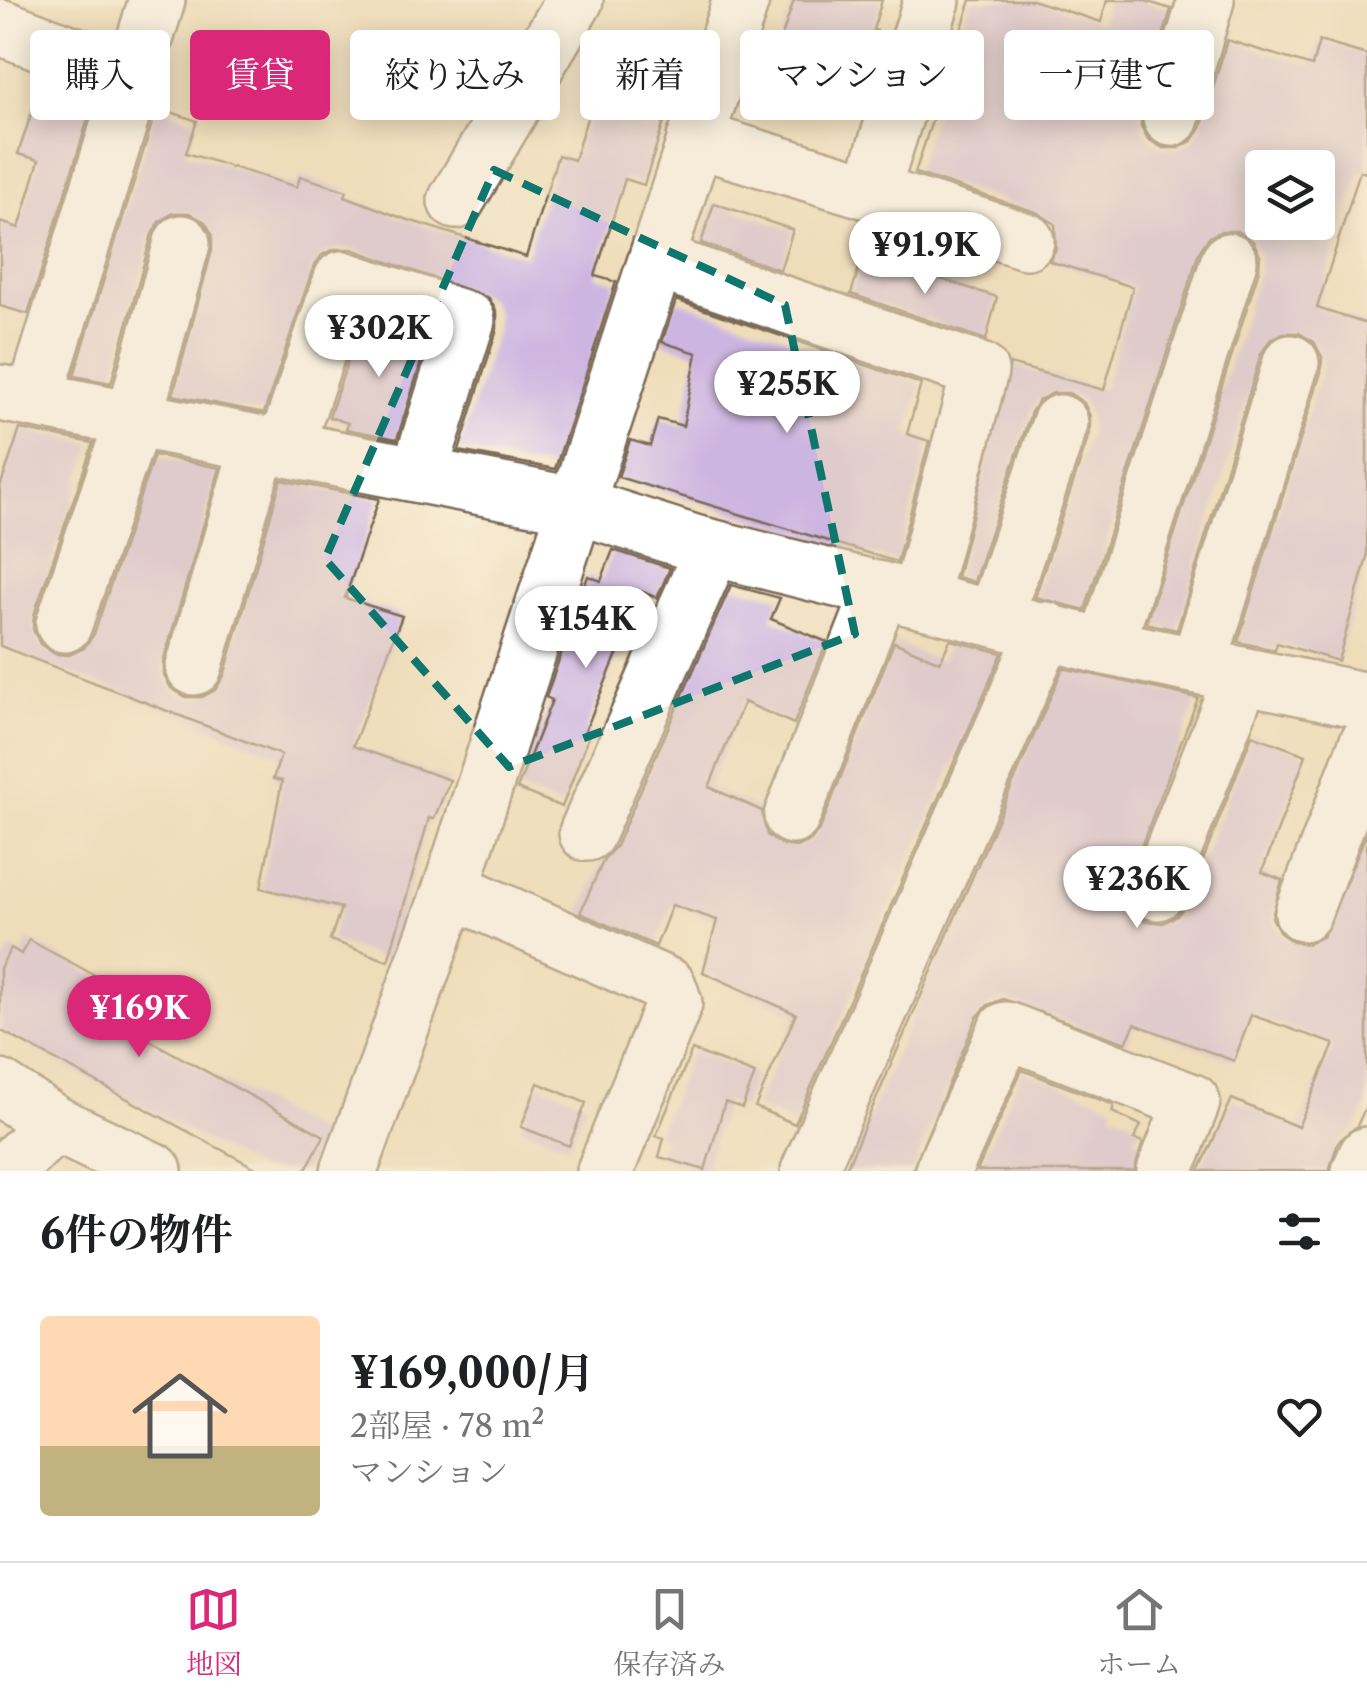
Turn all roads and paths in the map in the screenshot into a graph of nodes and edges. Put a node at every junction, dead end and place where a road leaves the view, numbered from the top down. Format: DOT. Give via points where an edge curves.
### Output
graph roads {
  1 [pos="157,0"];
  2 [pos="575,0"];
  3 [pos="741,0"];
  4 [pos="932,0"];
  5 [pos="1206,0"];
  6 [pos="0,27"];
  7 [pos="148,30"];
  8 [pos="1197,30"];
  9 [pos="30,38"];
  10 [pos="116,120"];
  11 [pos="695,139"];
  12 [pos="872,192"];
  13 [pos="456,201"];
  14 [pos="1026,240"];
  15 [pos="182,243"];
  16 [pos="1229,260"];
  17 [pos="658,261"];
  18 [pos="1290,363"];
  19 [pos="10,397"];
  20 [pos="134,418"];
  21 [pos="1060,423"];
  22 [pos="272,446"];
  23 [pos="419,473"];
  24 [pos="579,506"];
  25 [pos="713,548"];
  26 [pos="900,595"];
  27 [pos="64,624"];
  28 [pos="1021,624"];
  29 [pos="1106,647"];
  30 [pos="194,666"];
  31 [pos="1220,669"];
  32 [pos="1365,701"];
  33 [pos="792,816"];
  34 [pos="587,833"];
  35 [pos="452,889"];
  36 [pos="1157,892"];
  37 [pos="1303,913"];
  38 [pos="0,1088"];
  39 [pos="55,1124"];
  40 [pos="1367,1155"];
  41 [pos="622,1167"];
  42 [pos="6,1171"];
  43 [pos="154,1171"];
  44 [pos="349,1171"];
  45 [pos="808,1171"];
  46 [pos="943,1171"];
  47 [pos="1165,1171"];
  48 [pos="1360,1171"];
  1 -- 7 [label="street"];
  2 -- 13 [label="street"];
  3 -- 11 [label="street"];
  4 -- 12 [label="street"];
  5 -- 8 [label="street"];
  6 -- 9 [label="street"];
  10 -- 19 [label="street"];
  11 -- 12 [label="street"];
  11 -- 17 [label="street"];
  12 -- 14 [label="street"];
  15 -- 20 [label="street"];
  16 -- 29 [label="street"];
  17 -- 24 [label="street"];
  17 -- 26 [label="street" via="980,371"];
  18 -- 31 [label="street"];
  19 -- 20 [label="street"];
  20 -- 22 [label="street"];
  20 -- 27 [label="street"];
  21 -- 28 [label="street"];
  22 -- 23 [label="street"];
  22 -- 23 [label="street" via="342,280 467,320"];
  22 -- 30 [label="street"];
  23 -- 24 [label="street"];
  24 -- 25 [label="street"];
  24 -- 35 [label="street"];
  25 -- 26 [label="street"];
  25 -- 34 [label="street"];
  26 -- 28 [label="street"];
  26 -- 33 [label="street"];
  28 -- 29 [label="street"];
  28 -- 45 [label="street"];
  29 -- 31 [label="street"];
  31 -- 32 [label="street"];
  31 -- 36 [label="street"];
  32 -- 37 [label="street"];
  35 -- 41 [label="street" via="668,986 674,1003"];
  35 -- 44 [label="street"];
  38 -- 39 [label="street"];
  39 -- 42 [label="street"];
  39 -- 43 [label="street"];
  40 -- 48 [label="street"];
  46 -- 47 [label="street" via="1006,1030 1192,1102"];
}
